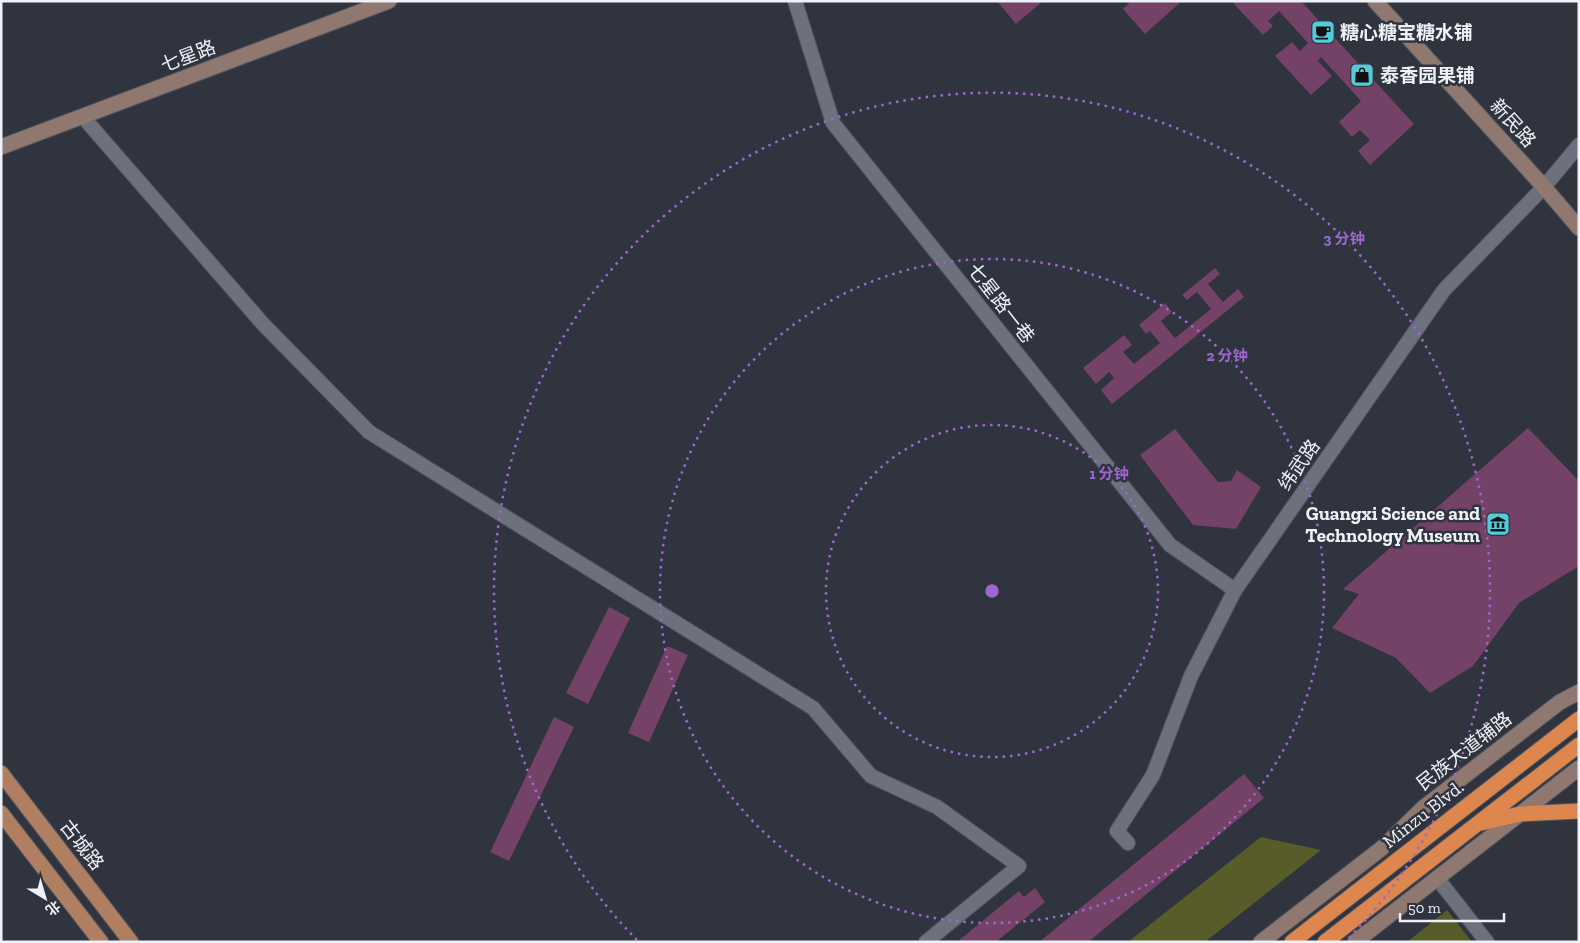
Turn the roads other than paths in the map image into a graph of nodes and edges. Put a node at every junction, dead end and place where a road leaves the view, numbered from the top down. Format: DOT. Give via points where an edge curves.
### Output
graph roads {
  1 [pos="389,1"];
  2 [pos="794,1"];
  3 [pos="1375,1"];
  4 [pos="83,116"];
  5 [pos="1579,145"];
  6 [pos="1,147"];
  7 [pos="1544,187"];
  8 [pos="1579,228"];
  9 [pos="1235,590"];
  10 [pos="1579,692"];
  11 [pos="1579,719"];
  12 [pos="1579,745"];
  13 [pos="1579,768"];
  14 [pos="1,773"];
  15 [pos="1579,811"];
  16 [pos="1,813"];
  17 [pos="1520,814"];
  18 [pos="1477,824"];
  19 [pos="1128,843"];
  20 [pos="1437,878"];
  21 [pos="101,942"];
  22 [pos="131,942"];
  23 [pos="926,942"];
  24 [pos="1261,942"];
  25 [pos="1292,942"];
  26 [pos="1325,942"];
  27 [pos="1355,942"];
  28 [pos="1487,942"];
  1 -- 4 [label="main road, 七星路"];
  2 -- 9 [label="street, 七星路一巷" via="834,122 1170,545"];
  3 -- 7 [label="main road, 新民路"];
  4 -- 6 [label="main road, 七星路"];
  4 -- 23 [label="street" via="263,324 369,432 813,708 871,776 937,807 1019,866"];
  5 -- 7 [label="street, 纬武路"];
  7 -- 8 [label="main road, 新民路"];
  7 -- 9 [label="street, 纬武路" via="1444,290"];
  9 -- 19 [label="street, 纬武路" via="1190,676 1153,775 1117,831"];
  10 -- 24 [label="main road, 民族大道辅路" via="1560,702 1423,808 1382,848"];
  11 -- 25 [label="highway, Minzu Blvd."];
  12 -- 18 [label="highway"];
  13 -- 17 [label="main road"];
  14 -- 22 [label="main road, 古城路"];
  15 -- 17 [label="highway"];
  16 -- 21 [label="main road"];
  17 -- 18 [label="highway"];
  17 -- 20 [label="main road"];
  18 -- 26 [label="highway"];
  20 -- 27 [label="main road"];
  20 -- 28 [label="street"];
}
